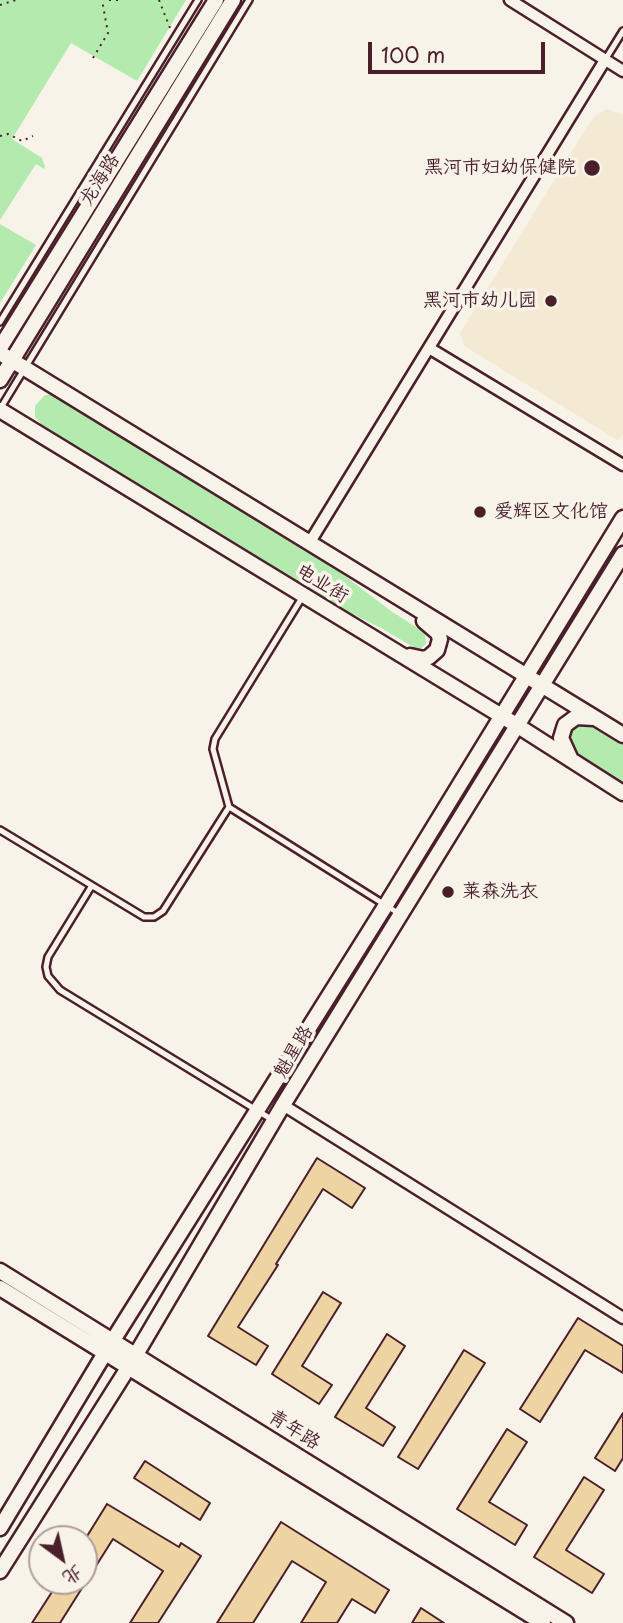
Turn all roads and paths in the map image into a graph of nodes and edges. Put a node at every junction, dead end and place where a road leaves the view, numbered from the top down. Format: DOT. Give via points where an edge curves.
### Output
graph roads {
  1 [pos="16,0"];
  2 [pos="102,0"];
  3 [pos="109,0"];
  4 [pos="118,0"];
  5 [pos="159,0"];
  6 [pos="198,0"];
  7 [pos="216,0"];
  8 [pos="233,0"];
  9 [pos="249,0"];
  10 [pos="510,0"];
  11 [pos="0,5"];
  12 [pos="171,30"];
  13 [pos="623,31"];
  14 [pos="93,58"];
  15 [pos="605,60"];
  16 [pos="623,71"];
  17 [pos="0,136"];
  18 [pos="33,136"];
  19 [pos="0,322"];
  20 [pos="429,348"];
  21 [pos="9,357"];
  22 [pos="0,380"];
  23 [pos="0,410"];
  24 [pos="623,465"];
  25 [pos="623,518"];
  26 [pos="310,542"];
  27 [pos="623,554"];
  28 [pos="371,580"];
  29 [pos="303,595"];
  30 [pos="348,622"];
  31 [pos="526,675"];
  32 [pos="543,685"];
  33 [pos="501,716"];
  34 [pos="602,721"];
  35 [pos="518,726"];
  36 [pos="623,735"];
  37 [pos="572,762"];
  38 [pos="623,793"];
  39 [pos="229,807"];
  40 [pos="0,830"];
  41 [pos="92,887"];
  42 [pos="386,905"];
  43 [pos="400,914"];
  44 [pos="284,1105"];
  45 [pos="258,1111"];
  46 [pos="275,1121"];
  47 [pos="0,1271"];
  48 [pos="0,1288"];
  49 [pos="623,1318"];
  50 [pos="109,1347"];
  51 [pos="132,1361"];
  52 [pos="0,1528"];
  53 [pos="0,1571"];
  54 [pos="542,1623"];
  55 [pos="566,1623"];
  1 -- 11 [label="path"];
  2 -- 14 [label="path" via="108,33"];
  3 -- 4 [label="path"];
  5 -- 12 [label="path"];
  6 -- 19 [label="lane"];
  7 -- 21 [label="street, 龙海路"];
  8 -- 21 [label="street, 龙海路"];
  9 -- 21 [label="lane"];
  10 -- 15 [label="street"];
  13 -- 15 [label="lane"];
  15 -- 16 [label="street"];
  15 -- 20 [label="street"];
  17 -- 18 [label="path" via="22,141"];
  20 -- 24 [label="street"];
  20 -- 26 [label="street"];
  21 -- 22 [label="street, 龙海路"];
  21 -- 23 [label="lane"];
  21 -- 26 [label="street, 电业街"];
  23 -- 29 [label="street, 电业街"];
  25 -- 31 [label="street, 魁星路"];
  26 -- 28 [label="street, 电业街"];
  27 -- 32 [label="street, 魁星路"];
  28 -- 30 [label="street" via="394,602 435,628 438,650 418,659"];
  28 -- 31 [label="street, 电业街"];
  29 -- 30 [label="street, 电业街"];
  29 -- 39 [label="lane" via="215,739 213,749"];
  30 -- 33 [label="street, 电业街"];
  31 -- 32 [label="street, 电业街"];
  31 -- 33 [label="street, 魁星路"];
  32 -- 34 [label="street, 电业街"];
  32 -- 35 [label="street, 魁星路"];
  33 -- 35 [label="street, 电业街"];
  33 -- 42 [label="street, 魁星路"];
  34 -- 36 [label="street, 电业街"];
  34 -- 37 [label="street" via="583,716 565,725 562,744"];
  35 -- 37 [label="street, 电业街"];
  35 -- 43 [label="street, 魁星路"];
  37 -- 38 [label="street, 电业街"];
  39 -- 41 [label="lane" via="163,911 154,917"];
  39 -- 42 [label="lane"];
  40 -- 41 [label="lane"];
  41 -- 45 [label="lane" via="48,957 48,976 60,989"];
  42 -- 43 [label="lane"];
  42 -- 45 [label="street, 魁星路"];
  43 -- 44 [label="street, 魁星路"];
  44 -- 46 [label="street, 魁星路"];
  44 -- 49 [label="street"];
  45 -- 46 [label="lane"];
  45 -- 50 [label="street, 魁星路"];
  46 -- 51 [label="street, 魁星路"];
  47 -- 50 [label="street, 青年路"];
  48 -- 50 [label="street, 青年路"];
  50 -- 51 [label="street, 青年路"];
  50 -- 52 [label="street, 魁星路"];
  51 -- 53 [label="street, 魁星路"];
  51 -- 54 [label="street, 青年路"];
  51 -- 55 [label="street, 青年路"];
}
